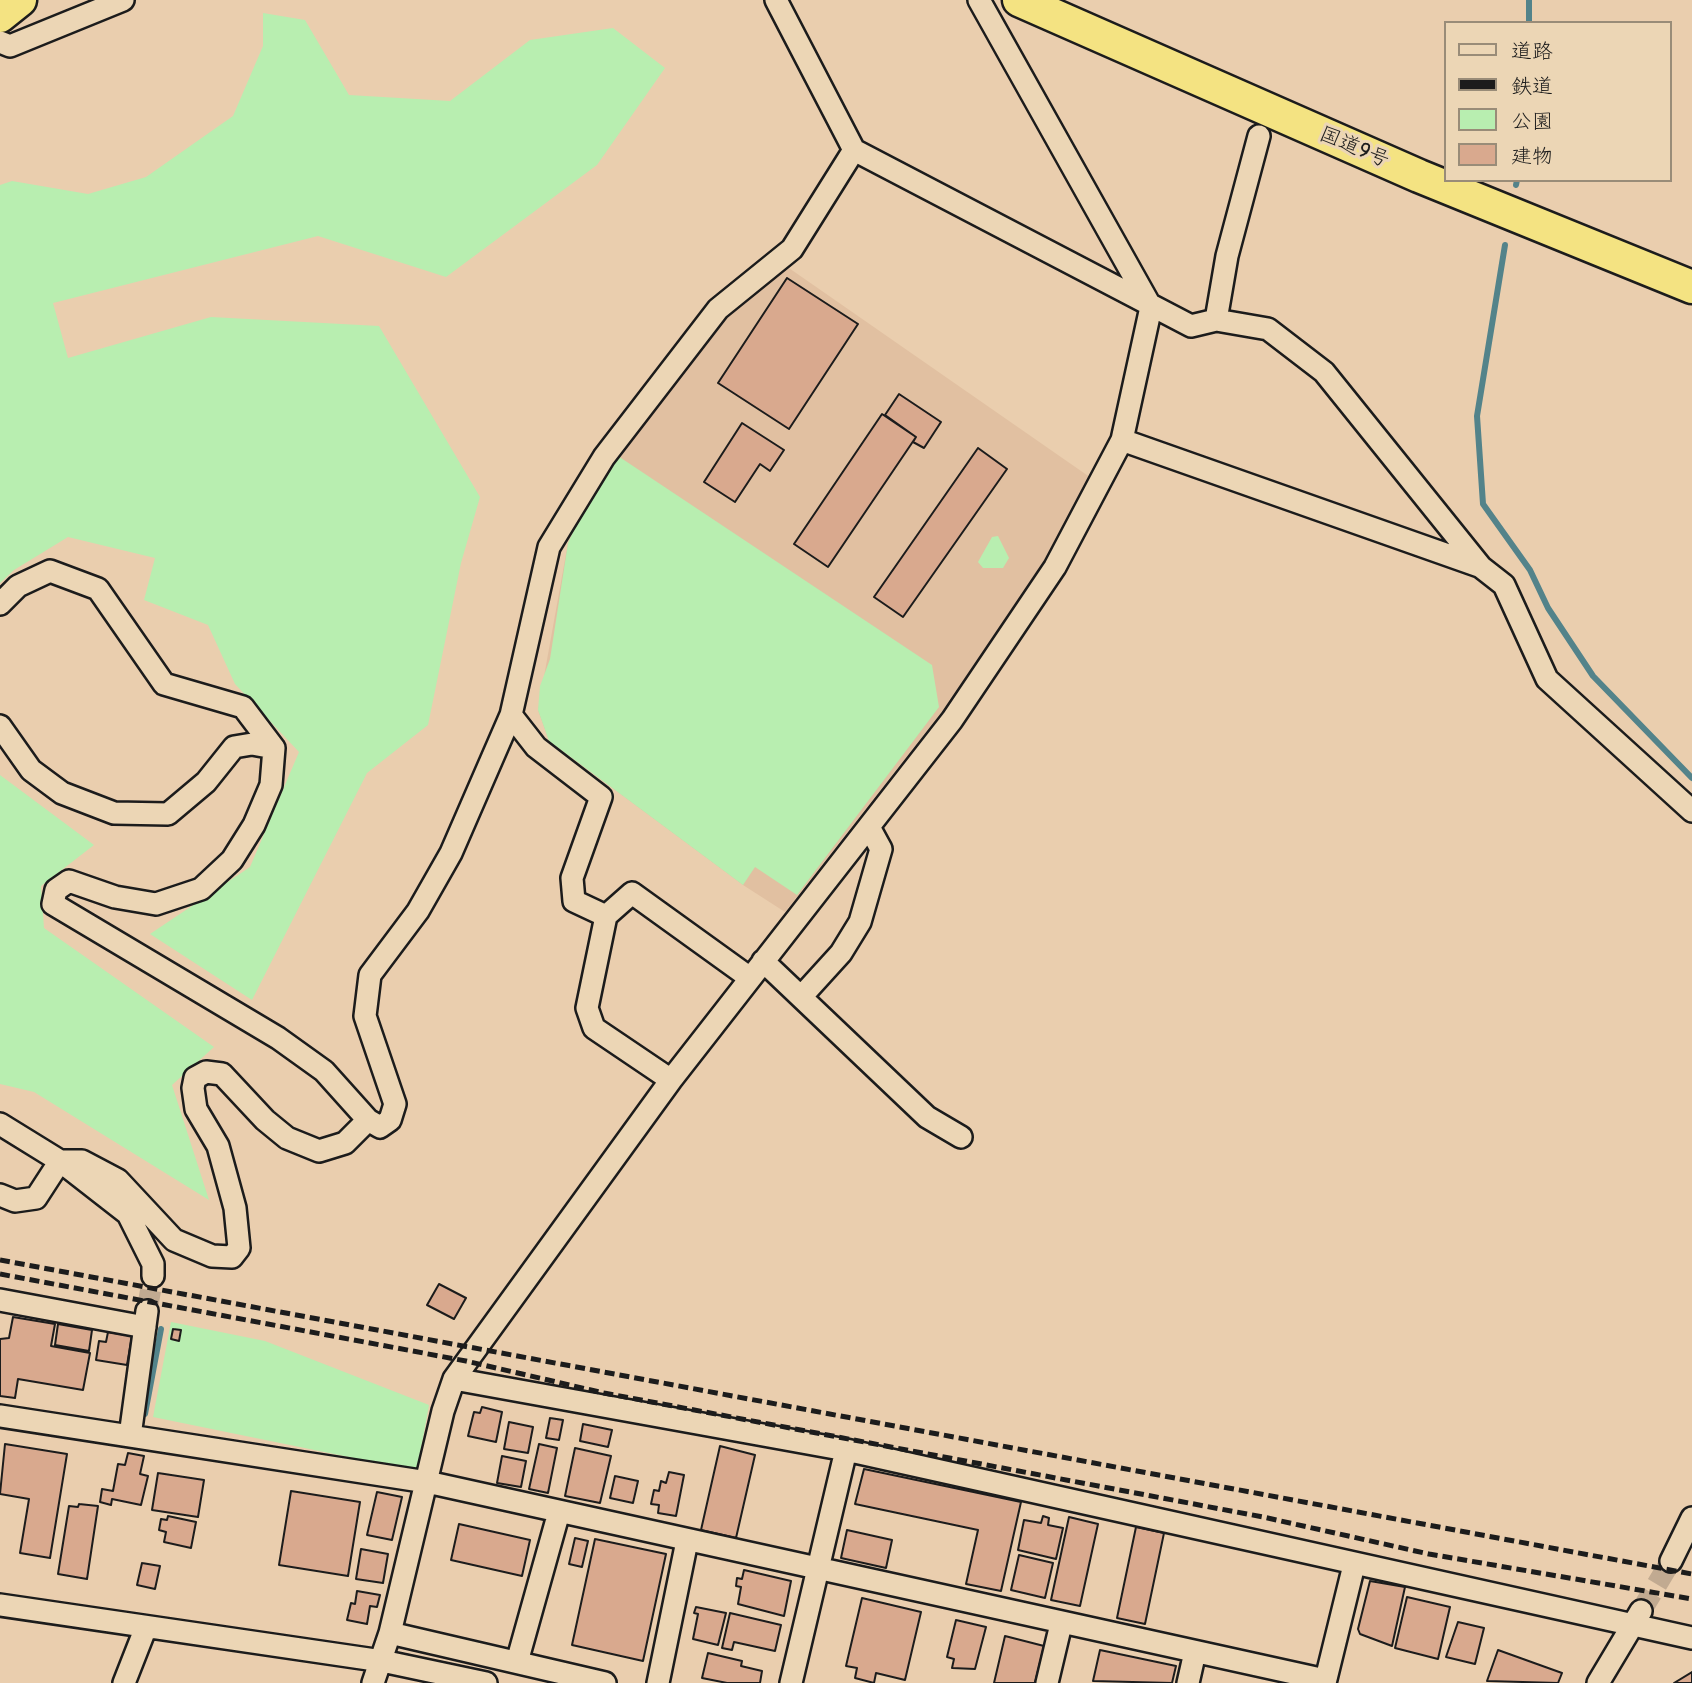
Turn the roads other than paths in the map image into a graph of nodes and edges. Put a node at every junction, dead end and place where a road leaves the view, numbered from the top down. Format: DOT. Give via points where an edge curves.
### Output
graph roads {
  1 [pos="20,0"];
  2 [pos="123,0"];
  3 [pos="776,0"];
  4 [pos="979,0"];
  5 [pos="1019,0"];
  6 [pos="0,16"];
  7 [pos="0,43"];
  8 [pos="1259,136"];
  9 [pos="854,150"];
  10 [pos="1692,287"];
  11 [pos="1151,307"];
  12 [pos="1216,320"];
  13 [pos="1122,440"];
  14 [pos="1481,567"];
  15 [pos="0,604"];
  16 [pos="511,715"];
  17 [pos="0,726"];
  18 [pos="274,748"];
  19 [pos="1692,811"];
  20 [pos="869,827"];
  21 [pos="606,916"];
  22 [pos="756,970"];
  23 [pos="801,997"];
  24 [pos="671,1080"];
  25 [pos="368,1120"];
  26 [pos="0,1124"];
  27 [pos="961,1137"];
  28 [pos="60,1161"];
  29 [pos="0,1195"];
  30 [pos="153,1276"];
  31 [pos="0,1300"];
  32 [pos="454,1378"];
  33 [pos="0,1416"];
  34 [pos="130,1436"];
  35 [pos="846,1450"];
  36 [pos="427,1482"];
  37 [pos="559,1513"];
  38 [pos="1692,1518"];
  39 [pos="687,1541"];
  40 [pos="1671,1561"];
  41 [pos="1354,1565"];
  42 [pos="816,1568"];
  43 [pos="0,1605"];
  44 [pos="1637,1618"];
  45 [pos="1061,1624"];
  46 [pos="146,1627"];
  47 [pos="390,1633"];
  48 [pos="1692,1638"];
  49 [pos="1195,1653"];
  50 [pos="382,1661"];
  51 [pos="517,1662"];
  52 [pos="1325,1682"];
  53 [pos="124,1683"];
  54 [pos="373,1683"];
  55 [pos="486,1683"];
  56 [pos="605,1683"];
  57 [pos="658,1683"];
  58 [pos="791,1683"];
  59 [pos="1047,1683"];
  60 [pos="1188,1683"];
  61 [pos="1598,1683"];
  1 -- 6 [label="highway"];
  2 -- 7 [label="street" via="10,46"];
  3 -- 9 [label="street"];
  4 -- 11 [label="street"];
  5 -- 10 [label="highway, 国道9号" via="1419,176"];
  8 -- 12 [label="street" via="1227,256"];
  9 -- 11 [label="street"];
  9 -- 16 [label="street" via="792,249 718,309 604,457 549,547"];
  11 -- 12 [label="street" via="1191,326"];
  11 -- 13 [label="street"];
  12 -- 14 [label="street" via="1268,329 1324,372"];
  13 -- 14 [label="street"];
  13 -- 20 [label="street" via="1055,567 952,720"];
  14 -- 19 [label="street" via="1504,584 1547,679"];
  15 -- 18 [label="street" via="18,586 50,572 98,589 164,684 243,707"];
  16 -- 21 [label="street" via="536,747 601,797 572,878 574,901"];
  16 -- 25 [label="street" via="451,853 418,911 370,975 365,1016 395,1104 390,1120 380,1127"];
  17 -- 18 [label="street" via="30,770 62,793 114,813 168,814 206,782 234,747"];
  18 -- 25 [label="street" via="271,785 254,825 232,860 201,889 156,904 115,897 69,881 56,890 53,904 278,1038 324,1071"];
  20 -- 22 [label="street"];
  20 -- 23 [label="street" via="881,849 860,922 841,953"];
  21 -- 22 [label="street" via="632,893"];
  21 -- 24 [label="street" via="587,1008 594,1028"];
  22 -- 23 [label="street"];
  22 -- 24 [label="street"];
  23 -- 27 [label="street" via="927,1117"];
  24 -- 32 [label="street"];
  25 -- 28 [label="street" via="345,1143 319,1151 287,1138 222,1074 206,1072 195,1078 196,1109 218,1146 235,1208 239,1248 232,1257 212,1256 174,1240 118,1180 82,1161"];
  26 -- 28 [label="street"];
  28 -- 29 [label="street" via="36,1198 15,1201"];
  28 -- 30 [label="street" via="128,1214 153,1264"];
  31 -- 34 [label="street" via="146,1319"];
  32 -- 35 [label="street"];
  32 -- 36 [label="street"];
  33 -- 34 [label="street"];
  34 -- 36 [label="street"];
  35 -- 41 [label="street"];
  35 -- 42 [label="street"];
  36 -- 37 [label="street"];
  36 -- 47 [label="street"];
  37 -- 39 [label="street"];
  37 -- 51 [label="street"];
  38 -- 40 [label="street"];
  39 -- 42 [label="street"];
  39 -- 57 [label="street"];
  41 -- 44 [label="street"];
  41 -- 52 [label="street"];
  42 -- 45 [label="street"];
  42 -- 58 [label="street"];
  43 -- 46 [label="street"];
  44 -- 48 [label="street"];
  44 -- 61 [label="street"];
  45 -- 49 [label="street"];
  45 -- 59 [label="street"];
  46 -- 50 [label="street"];
  46 -- 53 [label="street"];
  47 -- 50 [label="street"];
  47 -- 51 [label="street"];
  49 -- 52 [label="street"];
  49 -- 60 [label="street"];
  50 -- 54 [label="street"];
  50 -- 55 [label="street"];
  51 -- 56 [label="street"];
}
